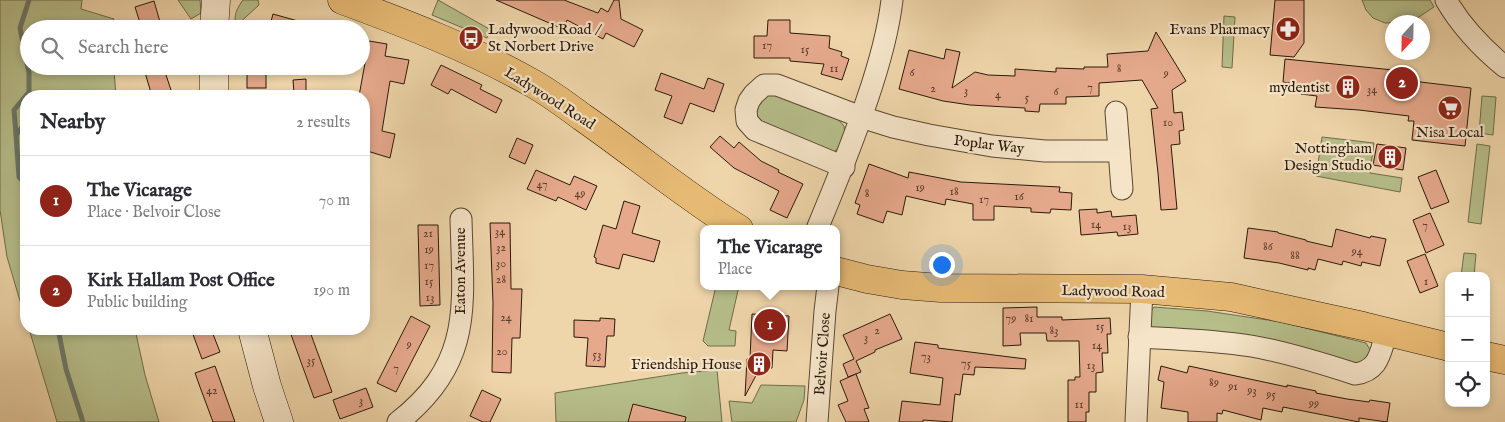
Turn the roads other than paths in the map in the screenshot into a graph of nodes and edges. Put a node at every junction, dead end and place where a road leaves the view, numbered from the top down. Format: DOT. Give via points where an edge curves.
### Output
graph roads {
  1 [pos="216,0"];
  2 [pos="342,0"];
  3 [pos="892,0"];
  4 [pos="1446,0"];
  5 [pos="215,20"];
  6 [pos="1505,67"];
  7 [pos="214,75"];
  8 [pos="214,90"];
  9 [pos="1116,112"];
  10 [pos="861,117"];
  11 [pos="1119,151"];
  12 [pos="844,168"];
  13 [pos="1122,189"];
  14 [pos="461,219"];
  15 [pos="733,225"];
  16 [pos="819,225"];
  17 [pos="840,272"];
  18 [pos="1142,289"];
  19 [pos="828,290"];
  20 [pos="1387,332"];
  21 [pos="254,335"];
  22 [pos="1140,337"];
  23 [pos="1445,346"];
  24 [pos="1490,357"];
  25 [pos="1505,360"];
  26 [pos="279,422"];
  27 [pos="398,422"];
  28 [pos="817,422"];
  29 [pos="1136,422"];
  1 -- 5 [label="street"];
  2 -- 15 [label="main road, Ladywood Road" via="468,50 533,83"];
  3 -- 10 [label="street" via="878,67"];
  4 -- 6 [label="street" via="1477,42"];
  7 -- 8 [label="street"];
  9 -- 11 [label="street"];
  10 -- 11 [label="street, Poplar Way" via="893,127 985,145"];
  10 -- 12 [label="street"];
  10 -- 12 [label="street, Poplar Way" via="777,85 764,85 754,94 746,110 747,121 755,130"];
  11 -- 13 [label="street"];
  12 -- 16 [label="street"];
  14 -- 27 [label="street, Eaton Avenue" via="463,291 456,347 432,390"];
  17 -- 18 [label="main road, Ladywood Road" via="884,282 941,288"];
  18 -- 20 [label="main road, Ladywood Road" via="1231,298"];
  18 -- 22 [label="street"];
  19 -- 28 [label="street, Belvoir Close"];
  20 -- 22 [label="street" via="1377,362 1365,373 1355,374 1251,346"];
  20 -- 23 [label="main road, Ladywood Road"];
  21 -- 26 [label="street"];
  22 -- 29 [label="street"];
  24 -- 25 [label="main road"];
}
